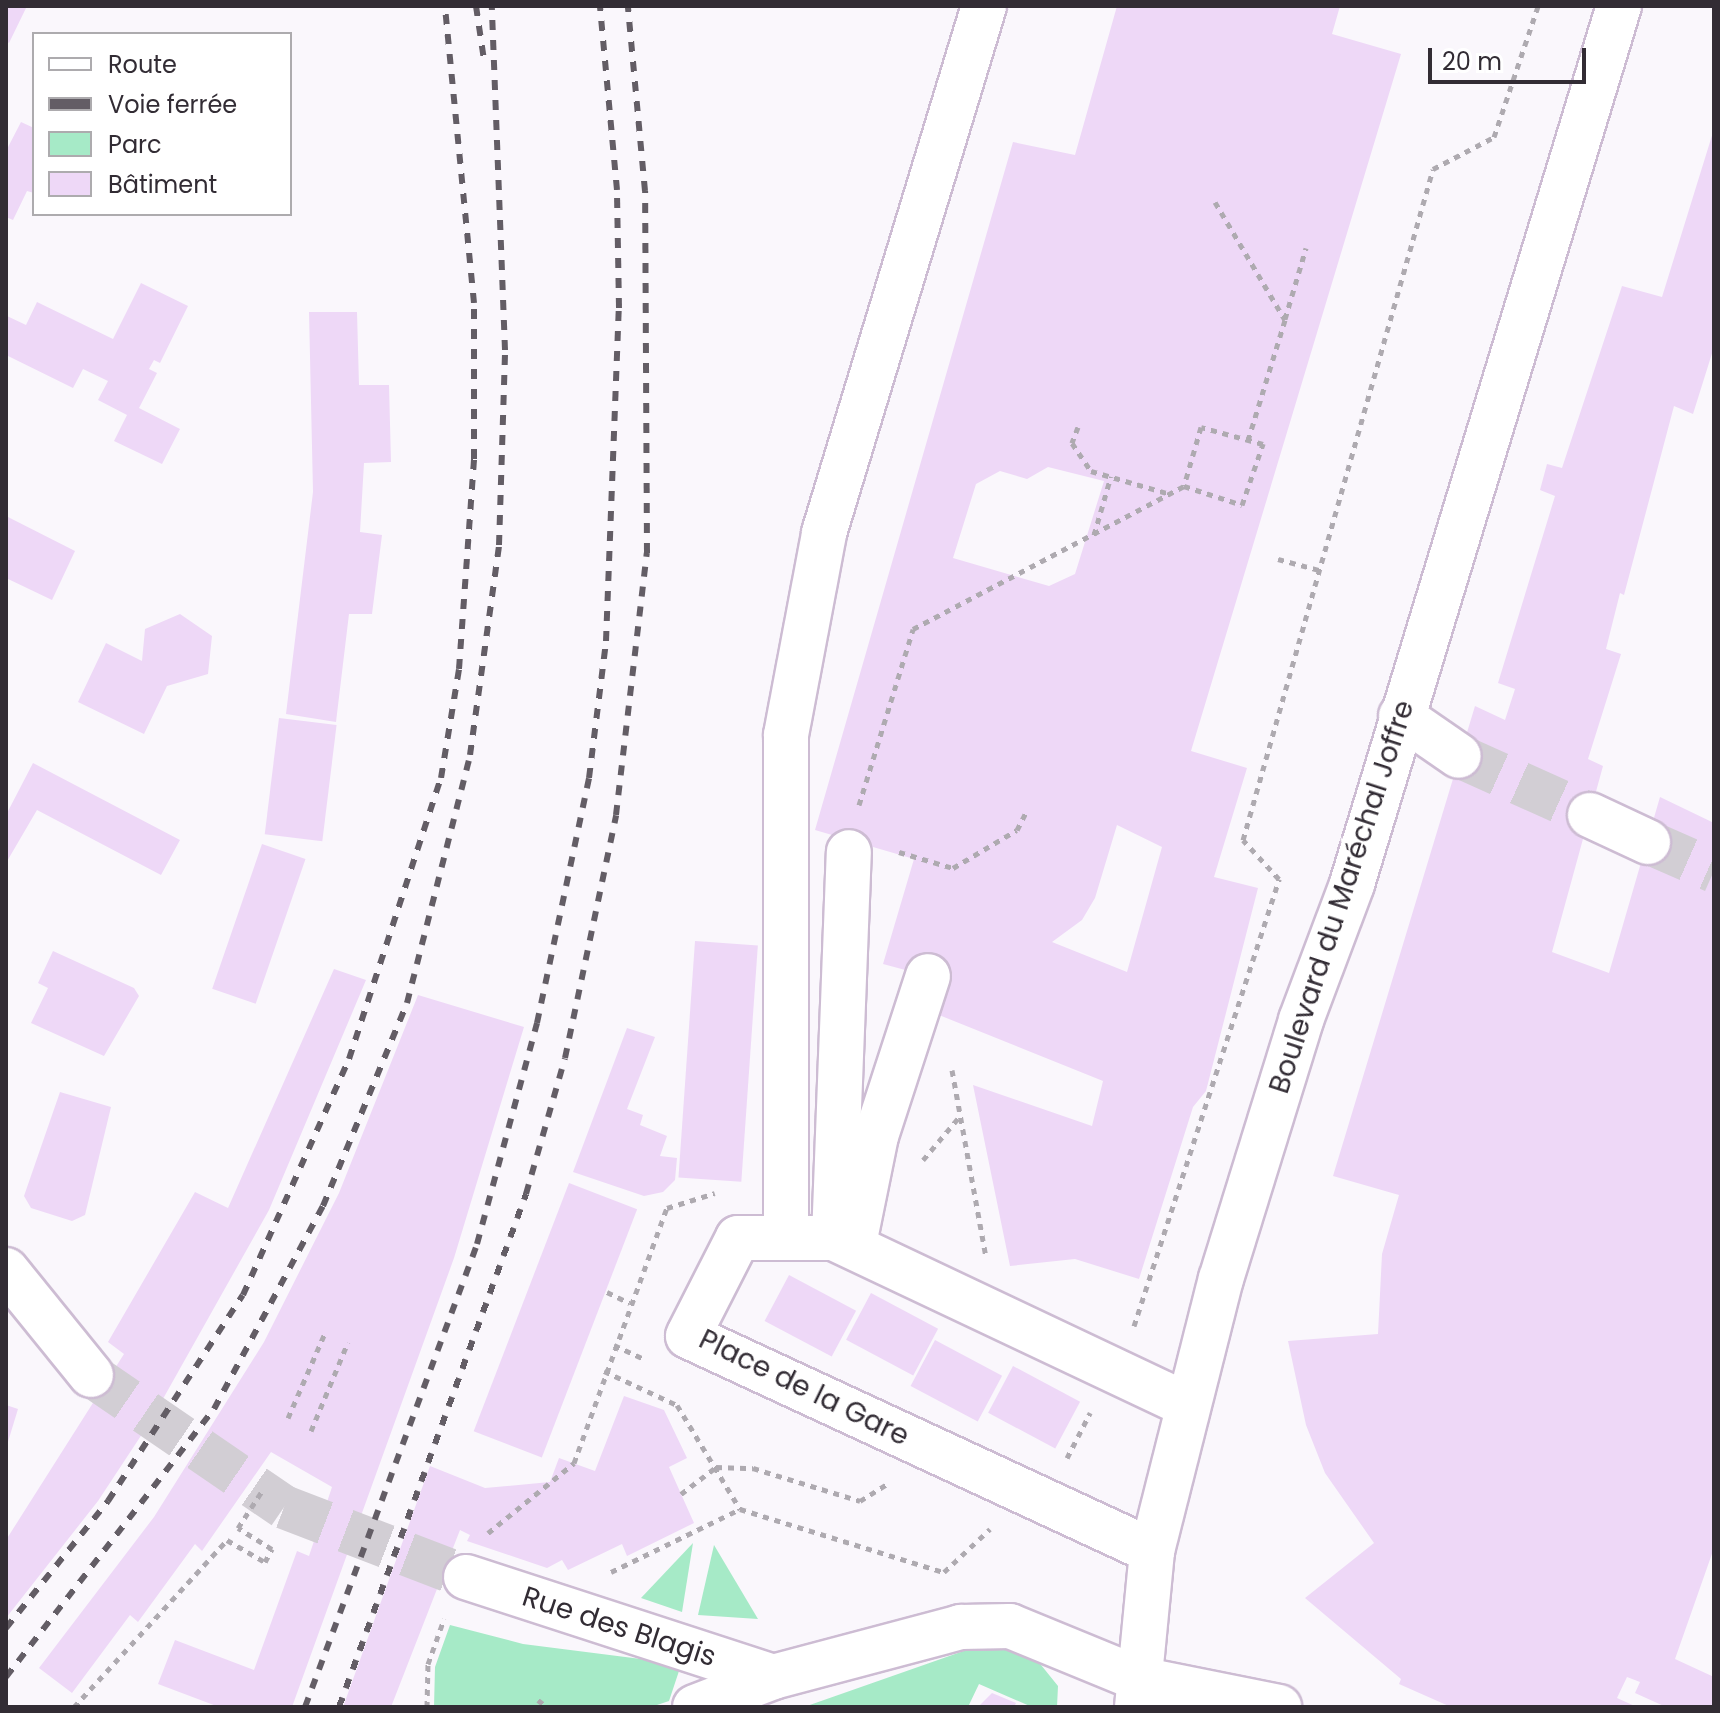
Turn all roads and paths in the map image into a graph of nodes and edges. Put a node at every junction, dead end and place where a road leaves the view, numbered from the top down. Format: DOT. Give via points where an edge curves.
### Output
graph roads {
  1 [pos="984,6"];
  2 [pos="1538,6"];
  3 [pos="1619,6"];
  4 [pos="1215,202"];
  5 [pos="1306,248"];
  6 [pos="1285,320"];
  7 [pos="1078,427"];
  8 [pos="1248,440"];
  9 [pos="1111,476"];
  10 [pos="1184,486"];
  11 [pos="1171,494"];
  12 [pos="1094,536"];
  13 [pos="1278,559"];
  14 [pos="1319,570"];
  15 [pos="1401,716"];
  16 [pos="1459,756"];
  17 [pos="1026,812"];
  18 [pos="1590,815"];
  19 [pos="1648,842"];
  20 [pos="849,844"];
  21 [pos="928,976"];
  22 [pos="705,1192"];
  23 [pos="980,1224"];
  24 [pos="786,1237"];
  25 [pos="844,1242"];
  26 [pos="987,1262"];
  27 [pos="6,1270"];
  28 [pos="607,1292"];
  29 [pos="630,1303"];
  30 [pos="325,1333"];
  31 [pos="348,1342"];
  32 [pos="1112,1369"];
  33 [pos="604,1371"];
  34 [pos="91,1375"];
  35 [pos="1188,1405"];
  36 [pos="288,1418"];
  37 [pos="311,1431"];
  38 [pos="716,1467"];
  39 [pos="894,1480"];
  40 [pos="262,1491"];
  41 [pos="681,1494"];
  42 [pos="1046,1502"];
  43 [pos="740,1509"];
  44 [pos="1152,1551"];
  45 [pos="464,1577"];
  46 [pos="546,1604"];
  47 [pos="773,1677"];
  48 [pos="1138,1693"];
  49 [pos="538,1700"];
  50 [pos="74,1707"];
  51 [pos="427,1707"];
  52 [pos="547,1707"];
  53 [pos="695,1707"];
  54 [pos="1279,1707"];
  1 -- 24 [label="main road" via="824,533 786,735"];
  2 -- 14 [label="path" via="1494,137 1433,169"];
  3 -- 15 [label="main road, Boulevard du Maréchal Joffre"];
  4 -- 6 [label="path"];
  5 -- 6 [label="path"];
  6 -- 8 [label="path"];
  7 -- 9 [label="path" via="1072,443 1078,452 1091,471"];
  8 -- 10 [label="path" via="1201,427"];
  8 -- 10 [label="path" via="1263,444 1242,505"];
  9 -- 11 [label="path"];
  9 -- 12 [label="path"];
  10 -- 11 [label="path"];
  11 -- 12 [label="path"];
  12 -- 20 [label="path" via="913,629"];
  13 -- 14 [label="path"];
  14 -- 32 [label="path" via="1243,840 1279,879 1135,1324"];
  15 -- 16 [label="main road"];
  15 -- 35 [label="main road, Boulevard du Maréchal Joffre" via="1352,884 1287,1064"];
  17 -- 20 [label="path" via="1017,830 953,868"];
  18 -- 19 [label="main road"];
  20 -- 25 [label="main road"];
  21 -- 25 [label="main road"];
  22 -- 29 [label="path" via="667,1208"];
  23 -- 26 [label="path"];
  24 -- 25 [label="main road, Place de la Gare"];
  24 -- 42 [label="main road, Place de la Gare" via="738,1238 688,1336"];
  25 -- 32 [label="main road, Place de la Gare"];
  27 -- 34 [label="main road"];
  28 -- 29 [label="path"];
  29 -- 33 [label="path"];
  30 -- 36 [label="path"];
  31 -- 37 [label="path"];
  32 -- 35 [label="main road, Place de la Gare"];
  32 -- 42 [label="path"];
  33 -- 38 [label="path" via="677,1405"];
  33 -- 45 [label="path" via="574,1463 497,1522"];
  35 -- 44 [label="main road, Boulevard du Maréchal Joffre"];
  38 -- 39 [label="path" via="753,1468 860,1501"];
  38 -- 41 [label="path"];
  38 -- 43 [label="path"];
  40 -- 50 [label="path" via="238,1528 272,1549 265,1562 227,1540"];
  42 -- 43 [label="path" via="1025,1544 991,1529 944,1572"];
  42 -- 44 [label="main road, Place de la Gare"];
  43 -- 46 [label="path"];
  44 -- 48 [label="main road, Boulevard du Maréchal Joffre"];
  45 -- 46 [label="main road, Rue des Blagis"];
  45 -- 51 [label="path" via="428,1664"];
  46 -- 47 [label="main road, Rue des Blagis"];
  47 -- 48 [label="main road" via="961,1627 1010,1626"];
  47 -- 53 [label="main road"];
  48 -- 54 [label="main road"];
  49 -- 52 [label="path"];
}
